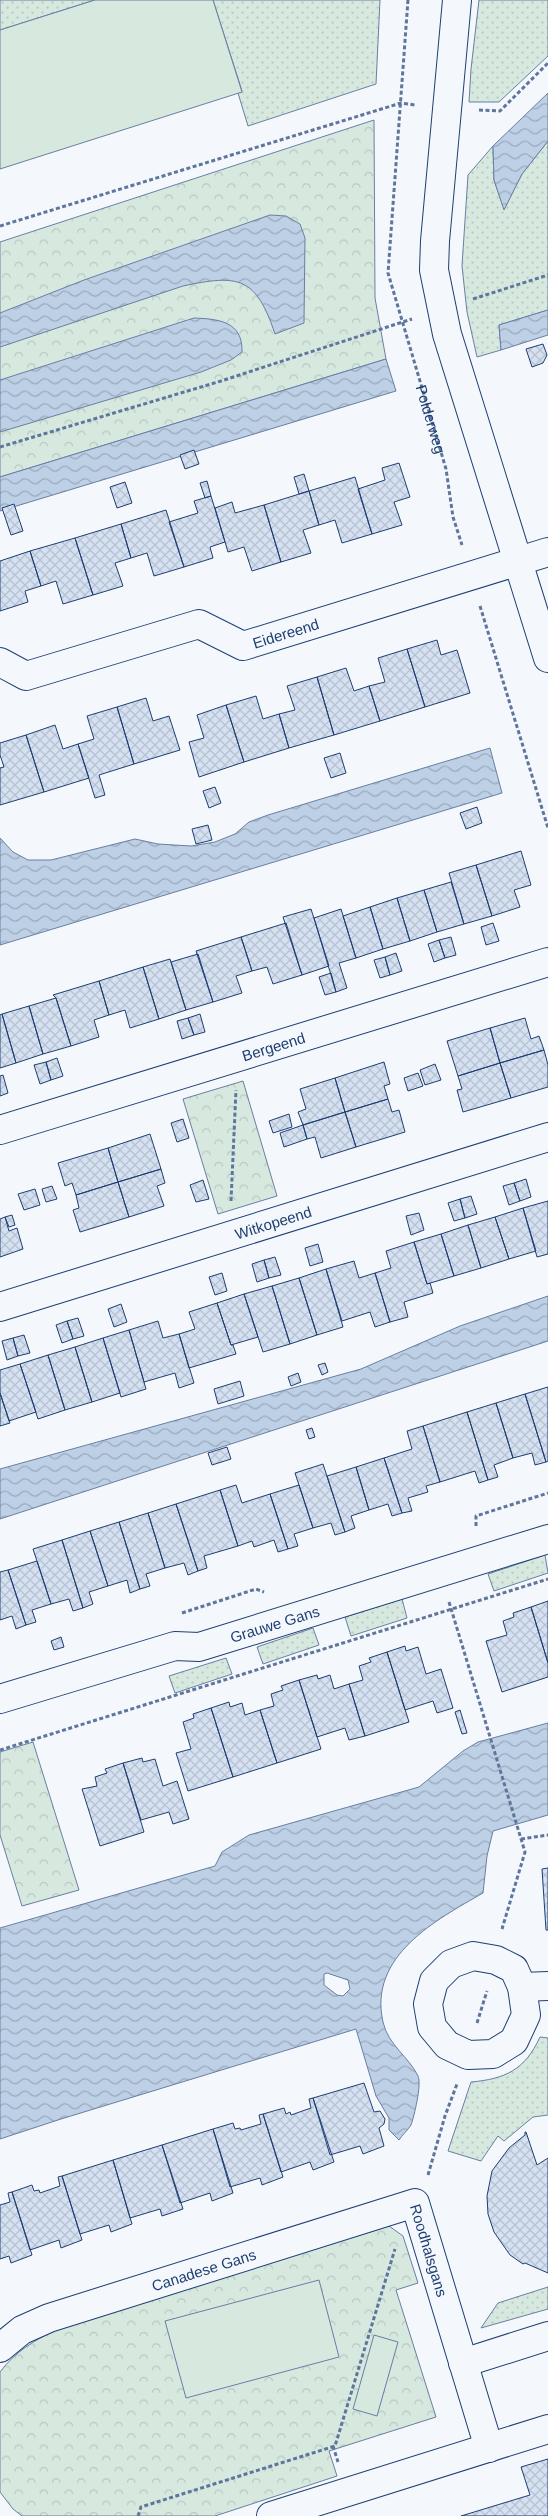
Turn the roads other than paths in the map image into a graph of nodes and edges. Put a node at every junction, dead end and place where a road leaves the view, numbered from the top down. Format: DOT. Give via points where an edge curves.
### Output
graph roads {
  1 [pos="457,0"];
  2 [pos="548,552"];
  3 [pos="518,561"];
  4 [pos="548,658"];
  5 [pos="0,662"];
  6 [pos="548,962"];
  7 [pos="0,1130"];
  8 [pos="548,1137"];
  9 [pos="0,1307"];
  10 [pos="548,1539"];
  11 [pos="0,1698"];
  12 [pos="535,1986"];
  13 [pos="415,2203"];
  14 [pos="548,2336"];
  15 [pos="0,2348"];
  16 [pos="463,2363"];
  17 [pos="548,2429"];
  18 [pos="489,2448"];
  19 [pos="271,2516"];
  1 -- 3 [label="street" via="434,270 441,310"];
  2 -- 3 [label="street, Eidereend"];
  3 -- 4 [label="street"];
  3 -- 5 [label="street, Eidereend" via="243,646 199,624 26,676"];
  6 -- 7 [label="street, Bergeend"];
  8 -- 9 [label="street, Witkopeend"];
  10 -- 11 [label="street, Grauwe Gans" via="199,1647 175,1646"];
  12 -- 12 [label="street" via="496,1960 473,1956 451,1964 434,1981 428,2004 432,2027 447,2045 468,2055 492,2054 514,2041"];
  13 -- 15 [label="street, Canadese Gans" via="49,2318 22,2330"];
  13 -- 16 [label="street, Roodhalsgans"];
  14 -- 16 [label="street"];
  16 -- 18 [label="street, Roodhalsgans"];
  17 -- 18 [label="street"];
  18 -- 19 [label="street"];
}
